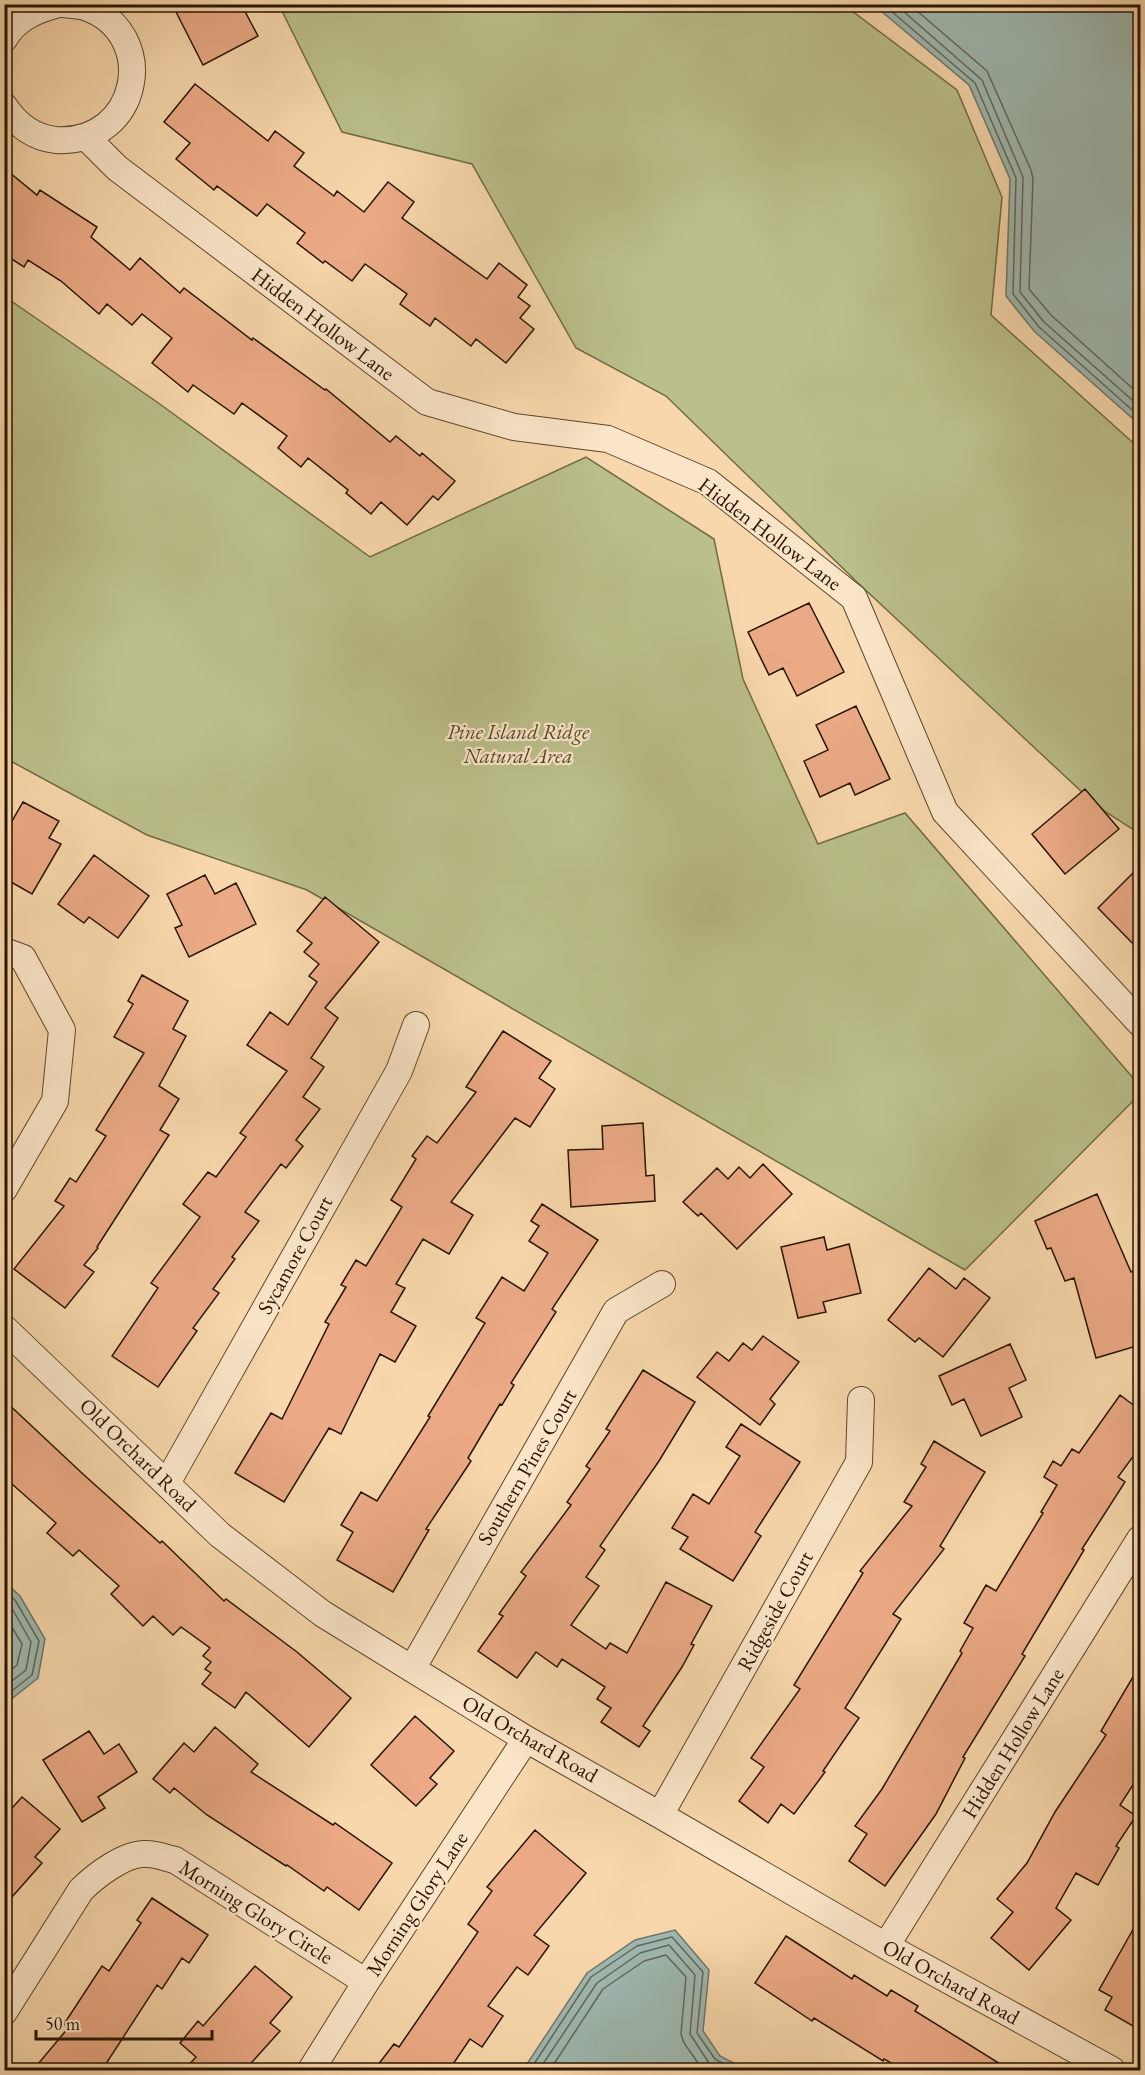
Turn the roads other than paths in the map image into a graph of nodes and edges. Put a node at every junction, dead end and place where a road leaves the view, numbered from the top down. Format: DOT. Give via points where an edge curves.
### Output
graph roads {
  1 [pos="61,4"];
  2 [pos="4,39"];
  3 [pos="4,106"];
  4 [pos="87,138"];
  5 [pos="4,951"];
  6 [pos="1140,1023"];
  7 [pos="416,1025"];
  8 [pos="4,1189"];
  9 [pos="662,1284"];
  10 [pos="4,1328"];
  11 [pos="861,1400"];
  12 [pos="167,1483"];
  13 [pos="1140,1539"];
  14 [pos="412,1669"];
  15 [pos="526,1739"];
  16 [pos="660,1815"];
  17 [pos="886,1946"];
  18 [pos="366,1982"];
  19 [pos="4,2012"];
  20 [pos="310,2070"];
  21 [pos="1112,2070"];
  1 -- 2 [label="street" via="39,9 20,20"];
  1 -- 4 [label="street" via="84,7 105,18 121,35 131,56 132,80 125,103 111,122"];
  3 -- 4 [label="street" via="29,131 49,139"];
  4 -- 6 [label="street, Hidden Hollow Lane" via="117,168 427,402 514,426 608,439 708,482 854,598 945,812"];
  5 -- 8 [label="street" via="23,958 62,1030 55,1101"];
  7 -- 12 [label="street, Sycamore Court" via="399,1071"];
  9 -- 14 [label="street, Southern Pines Court" via="616,1311"];
  10 -- 12 [label="street, Old Orchard Road"];
  11 -- 16 [label="street, Ridgeside Court" via="859,1462"];
  12 -- 14 [label="street, Old Orchard Road" via="220,1535 323,1614"];
  13 -- 17 [label="street, Hidden Hollow Lane"];
  14 -- 15 [label="street, Old Orchard Road"];
  15 -- 16 [label="street, Old Orchard Road"];
  15 -- 18 [label="street, Morning Glory Lane"];
  16 -- 17 [label="street, Old Orchard Road"];
  17 -- 21 [label="street, Old Orchard Road"];
  18 -- 19 [label="street, Morning Glory Circle" via="175,1860 145,1853 122,1860 96,1875 81,1890"];
  18 -- 20 [label="street, Morning Glory Lane"];
}
